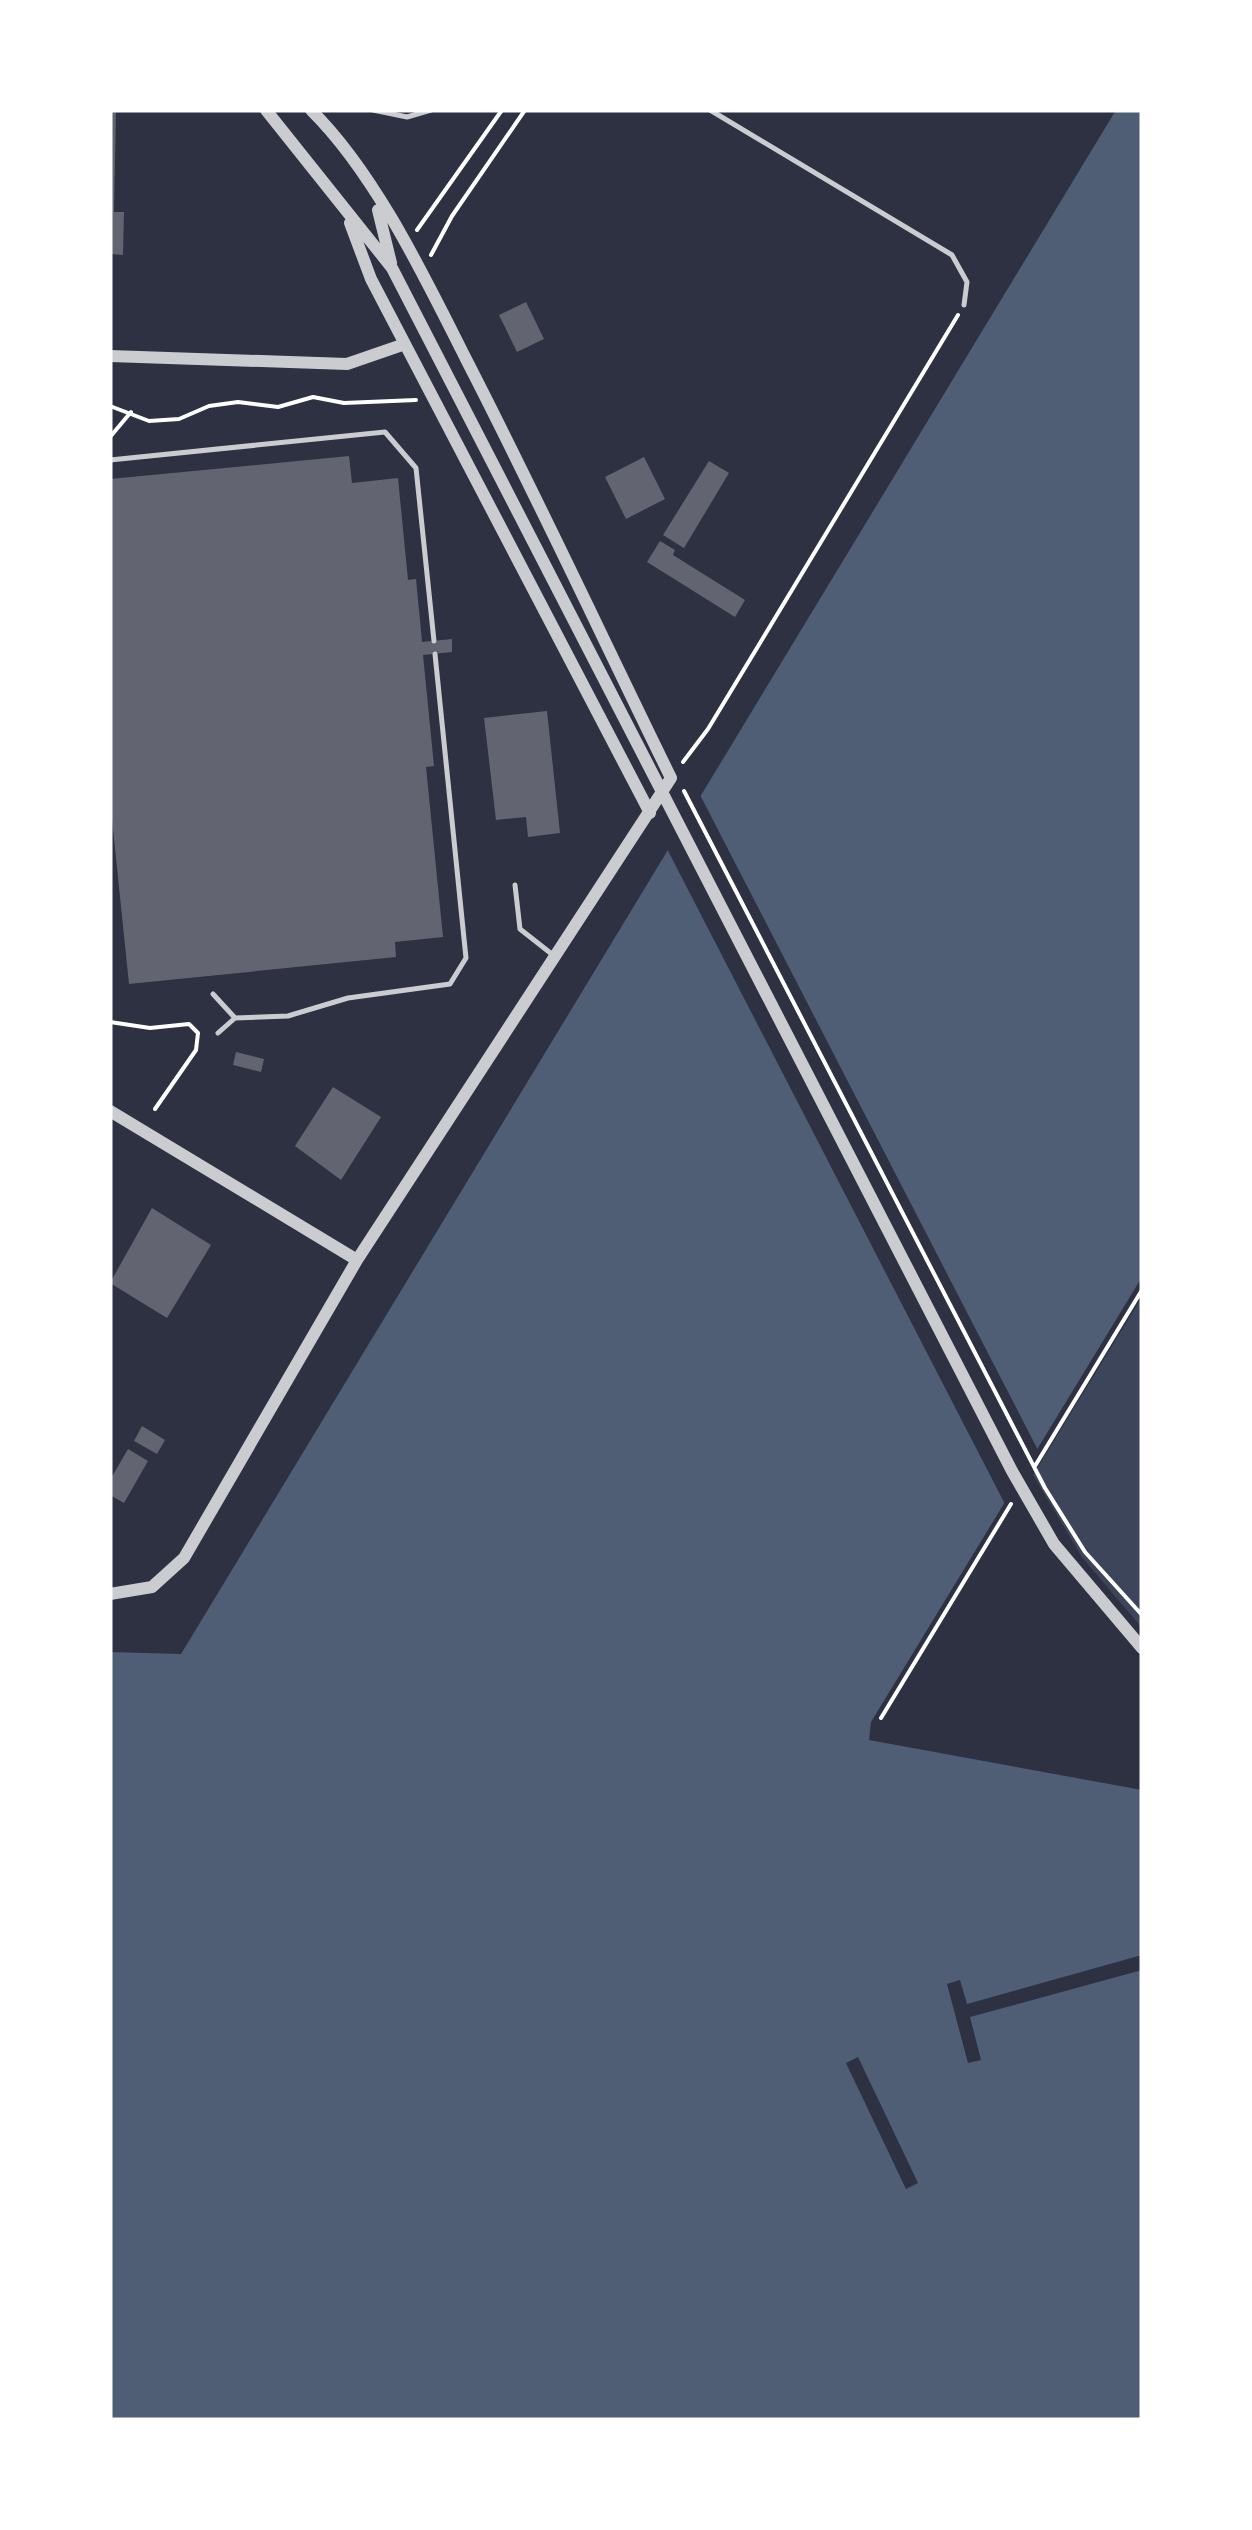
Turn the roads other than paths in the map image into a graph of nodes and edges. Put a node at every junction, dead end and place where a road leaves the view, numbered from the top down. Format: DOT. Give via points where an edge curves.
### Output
graph roads {
  1 [pos="266,110"];
  2 [pos="311,110"];
  3 [pos="373,110"];
  4 [pos="431,110"];
  5 [pos="710,110"];
  6 [pos="375,198"];
  7 [pos="346,212"];
  8 [pos="392,268"];
  9 [pos="964,306"];
  10 [pos="404,344"];
  11 [pos="110,356"];
  12 [pos="110,460"];
  13 [pos="434,640"];
  14 [pos="435,654"];
  15 [pos="650,813"];
  16 [pos="515,885"];
  17 [pos="556,957"];
  18 [pos="214,994"];
  19 [pos="235,1018"];
  20 [pos="218,1033"];
  21 [pos="110,1111"];
  22 [pos="357,1260"];
  23 [pos="110,1594"];
  24 [pos="1142,1648"];
  1 -- 7 [label="street"];
  2 -- 6 [label="street"];
  3 -- 4 [label="lane" via="407,117"];
  5 -- 9 [label="lane" via="952,255 967,282"];
  6 -- 8 [label="street"];
  6 -- 15 [label="street" via="414,255 670,778"];
  7 -- 8 [label="street"];
  7 -- 10 [label="street"];
  8 -- 24 [label="street" via="1012,1471 1054,1544"];
  10 -- 11 [label="street" via="348,364"];
  10 -- 15 [label="street"];
  12 -- 13 [label="lane" via="385,432 416,468"];
  14 -- 19 [label="lane" via="466,958 450,984 348,998 288,1016"];
  15 -- 17 [label="street"];
  16 -- 17 [label="lane" via="520,928"];
  17 -- 22 [label="street"];
  18 -- 19 [label="lane"];
  19 -- 20 [label="lane"];
  21 -- 22 [label="street"];
  22 -- 23 [label="street" via="184,1558 152,1587"];
}
